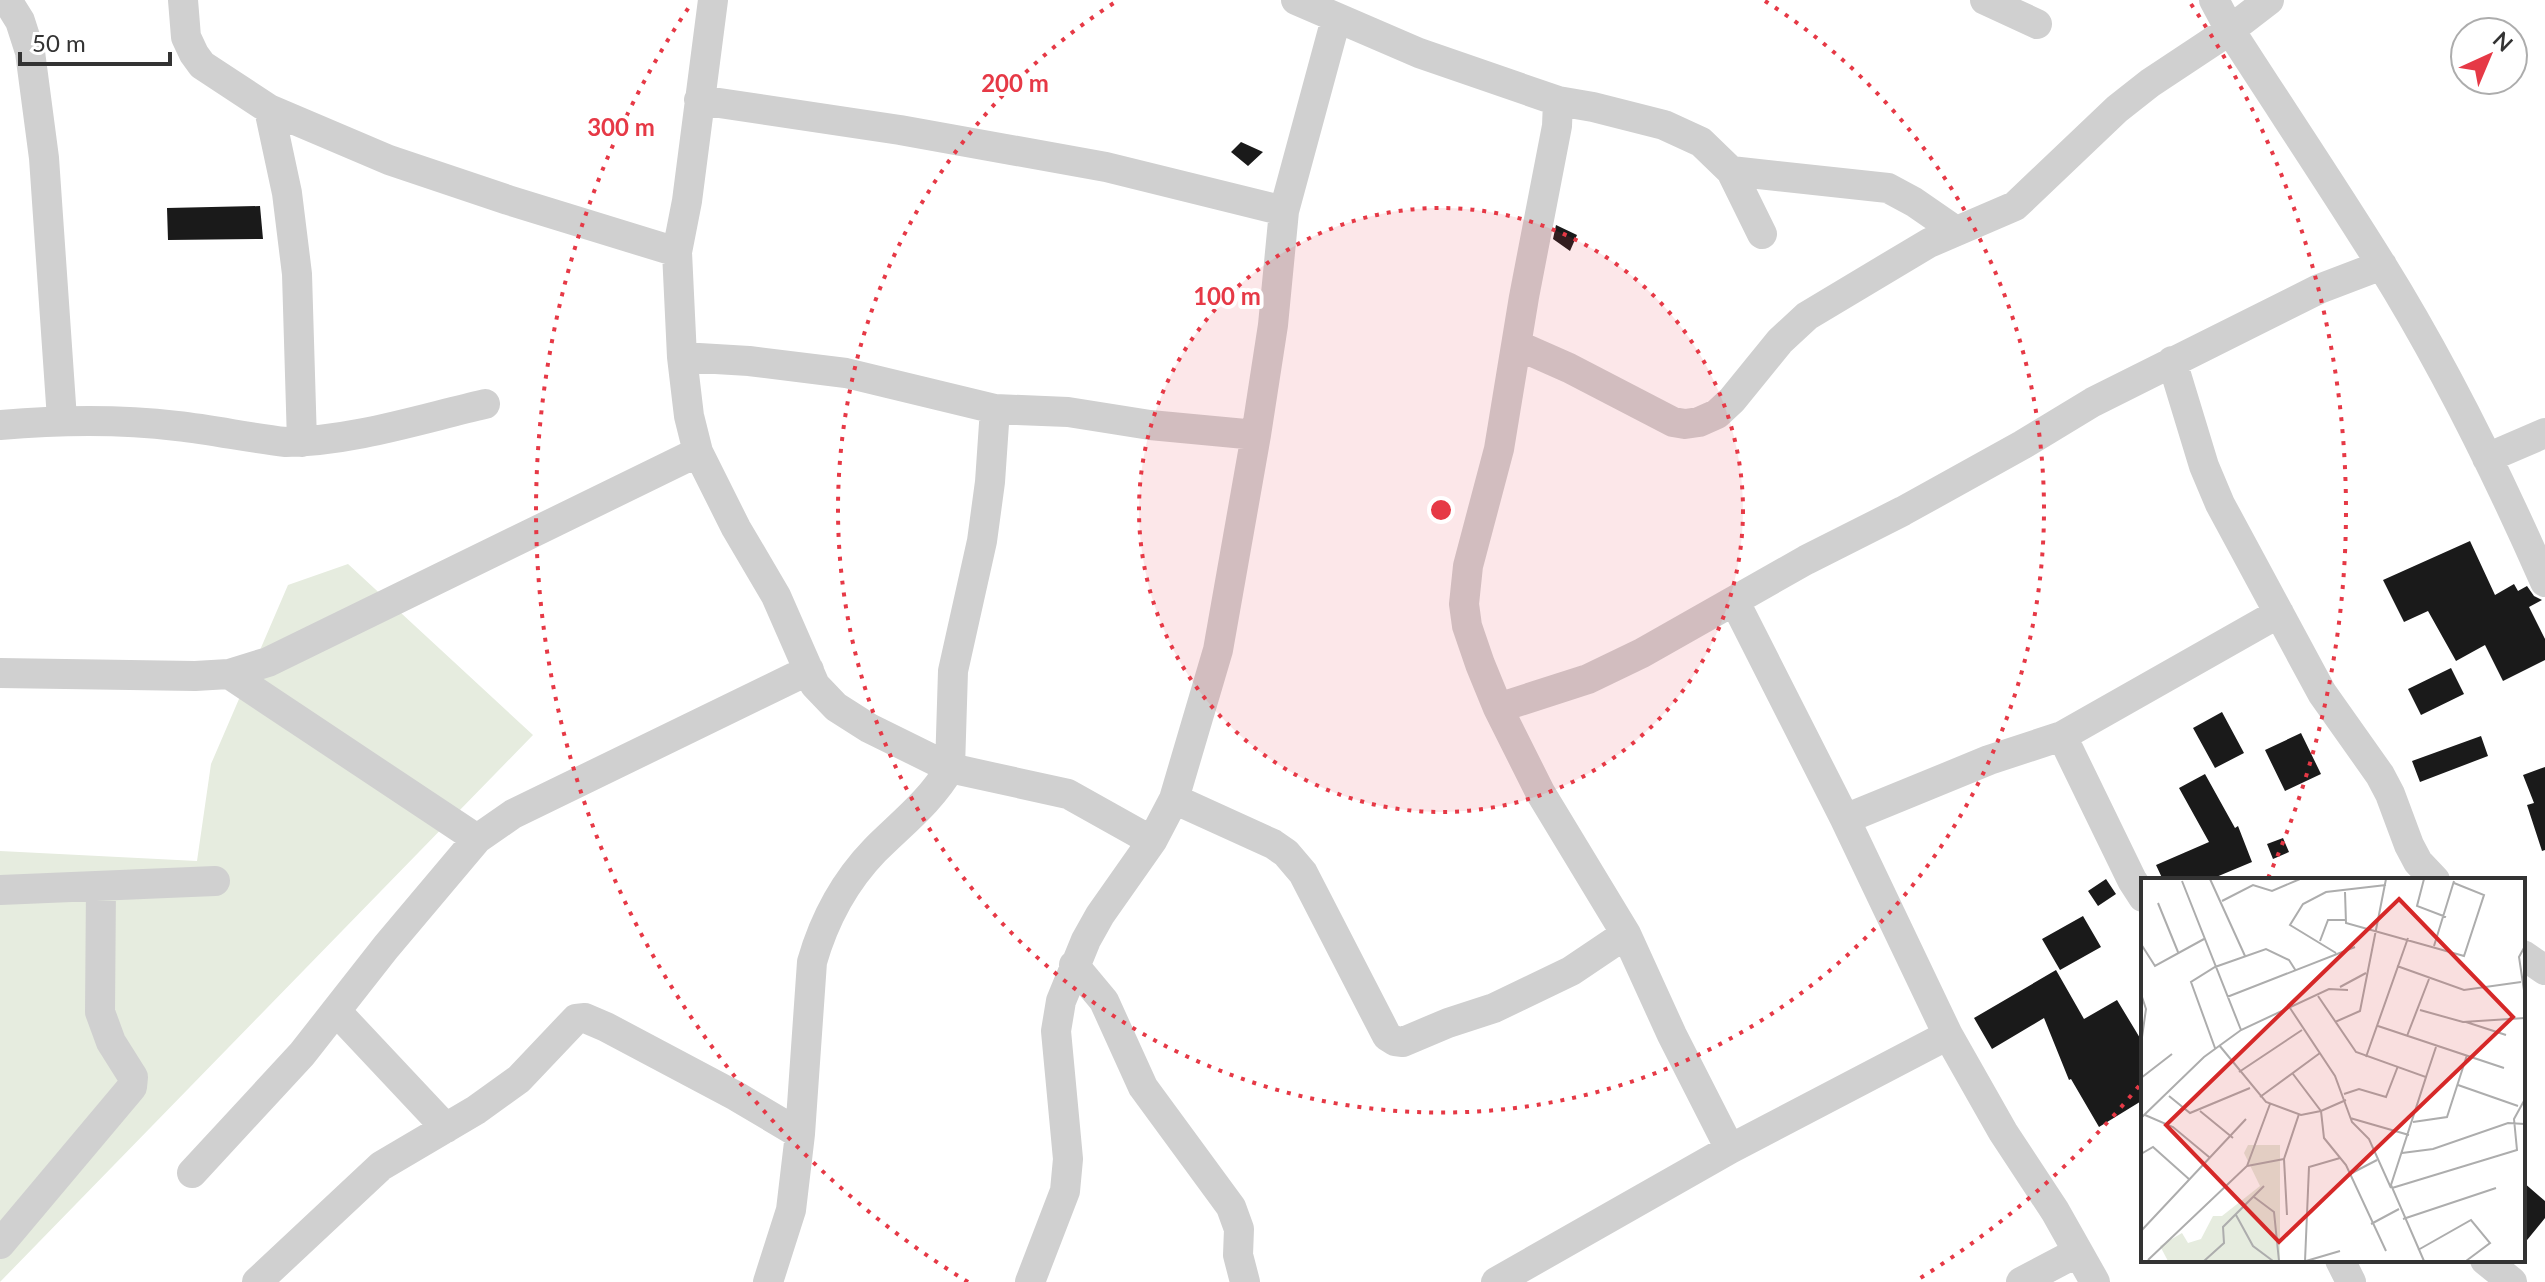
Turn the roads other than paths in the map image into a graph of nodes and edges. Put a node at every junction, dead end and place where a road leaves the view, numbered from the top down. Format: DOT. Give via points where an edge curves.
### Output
graph roads {
  1 [pos="7,0"];
  2 [pos="183,0"];
  3 [pos="713,0"];
  4 [pos="1296,0"];
  5 [pos="1985,0"];
  6 [pos="2214,0"];
  7 [pos="2269,0"];
  8 [pos="1336,19"];
  9 [pos="2037,24"];
  10 [pos="2230,30"];
  11 [pos="699,100"];
  12 [pos="1558,101"];
  13 [pos="269,109"];
  14 [pos="1731,171"];
  15 [pos="1284,211"];
  16 [pos="1956,231"];
  17 [pos="1762,234"];
  18 [pos="677,252"];
  19 [pos="2382,265"];
  20 [pos="1517,345"];
  21 [pos="682,357"];
  22 [pos="2172,361"];
  23 [pos="485,404"];
  24 [pos="995,409"];
  25 [pos="62,419"];
  26 [pos="0,425"];
  27 [pos="2545,433"];
  28 [pos="1256,435"];
  29 [pos="302,442"];
  30 [pos="698,452"];
  31 [pos="2487,458"];
  32 [pos="2545,582"];
  33 [pos="1735,602"];
  34 [pos="2279,613"];
  35 [pos="809,670"];
  36 [pos="0,673"];
  37 [pos="229,674"];
  38 [pos="1498,708"];
  39 [pos="2062,736"];
  40 [pos="950,768"];
  41 [pos="1174,799"];
  42 [pos="1845,819"];
  43 [pos="477,839"];
  44 [pos="1152,841"];
  45 [pos="2433,878"];
  46 [pos="215,881"];
  47 [pos="101,886"];
  48 [pos="0,890"];
  49 [pos="2141,894"];
  50 [pos="1626,934"];
  51 [pos="2525,956"];
  52 [pos="1074,965"];
  53 [pos="2545,970"];
  54 [pos="336,1011"];
  55 [pos="1948,1035"];
  56 [pos="446,1128"];
  57 [pos="800,1134"];
  58 [pos="1730,1149"];
  59 [pos="192,1173"];
  60 [pos="0,1244"];
  61 [pos="2078,1252"];
  62 [pos="2341,1262"];
  63 [pos="2487,1262"];
  64 [pos="257,1282"];
  65 [pos="768,1282"];
  66 [pos="1030,1282"];
  67 [pos="1245,1282"];
  68 [pos="1496,1282"];
  69 [pos="2021,1282"];
  70 [pos="2095,1282"];
  71 [pos="2351,1282"];
  72 [pos="2512,1282"];
  1 -- 25 [label="street" via="30,52 44,158"];
  2 -- 13 [label="street" via="186,37 202,65"];
  3 -- 11 [label="street"];
  4 -- 8 [label="street"];
  5 -- 9 [label="street"];
  6 -- 10 [label="street"];
  7 -- 10 [label="street"];
  8 -- 12 [label="street"];
  8 -- 15 [label="street"];
  10 -- 16 [label="street" via="2117,109 2015,206"];
  10 -- 19 [label="street"];
  11 -- 15 [label="street" via="1106,167"];
  11 -- 18 [label="street"];
  12 -- 14 [label="street" via="1664,125 1701,142"];
  12 -- 20 [label="street"];
  13 -- 18 [label="street" via="389,160"];
  13 -- 29 [label="street" via="297,274"];
  14 -- 16 [label="street" via="1888,188"];
  14 -- 17 [label="street"];
  15 -- 28 [label="street"];
  16 -- 20 [label="street" via="1807,316 1732,400 1699,422 1673,422"];
  18 -- 21 [label="street"];
  19 -- 22 [label="street" via="2319,289"];
  19 -- 31 [label="street"];
  20 -- 38 [label="street" via="1464,604"];
  21 -- 24 [label="street" via="846,373"];
  21 -- 30 [label="street"];
  22 -- 33 [label="street"];
  22 -- 34 [label="street" via="2220,504"];
  23 -- 29 [label="street"];
  24 -- 28 [label="street" via="1068,412"];
  24 -- 40 [label="street" via="982,541 953,671"];
  25 -- 26 [label="street"];
  25 -- 29 [label="street" via="180,426"];
  27 -- 31 [label="street"];
  28 -- 41 [label="street" via="1218,650"];
  30 -- 35 [label="street" via="776,596"];
  30 -- 37 [label="street" via="268,662"];
  31 -- 32 [label="street"];
  33 -- 38 [label="street" via="1588,679"];
  33 -- 42 [label="street"];
  34 -- 39 [label="street"];
  34 -- 45 [label="street" via="2322,693 2380,775 2409,845"];
  35 -- 40 [label="street" via="836,707"];
  35 -- 43 [label="street" via="513,814"];
  36 -- 37 [label="street"];
  37 -- 43 [label="street"];
  38 -- 50 [label="street" via="1540,792"];
  39 -- 42 [label="street"];
  39 -- 49 [label="street"];
  40 -- 44 [label="street" via="1068,794"];
  40 -- 57 [label="street" via="930,798 865,862 820,935 812,962"];
  41 -- 44 [label="street"];
  41 -- 50 [label="street" via="1286,853 1303,873 1387,1036 1395,1041 1494,1008 1571,971"];
  42 -- 55 [label="street"];
  43 -- 54 [label="street"];
  44 -- 52 [label="street" via="1100,915"];
  46 -- 47 [label="street"];
  47 -- 48 [label="street"];
  47 -- 60 [label="street" via="100,1012 133,1077 132,1087"];
  50 -- 58 [label="street"];
  51 -- 53 [label="street"];
  52 -- 66 [label="street" via="1056,1031 1068,1159 1065,1191"];
  52 -- 67 [label="street" via="1104,1001 1143,1087 1231,1207"];
  54 -- 56 [label="street"];
  54 -- 59 [label="street"];
  55 -- 58 [label="street"];
  55 -- 61 [label="street"];
  56 -- 57 [label="street" via="500,1095 568,1026 585,1018"];
  56 -- 64 [label="street" via="381,1166"];
  57 -- 65 [label="street" via="791,1210"];
  58 -- 68 [label="street"];
  61 -- 69 [label="street"];
  61 -- 70 [label="street"];
  62 -- 71 [label="street"];
  63 -- 72 [label="street"];
}
